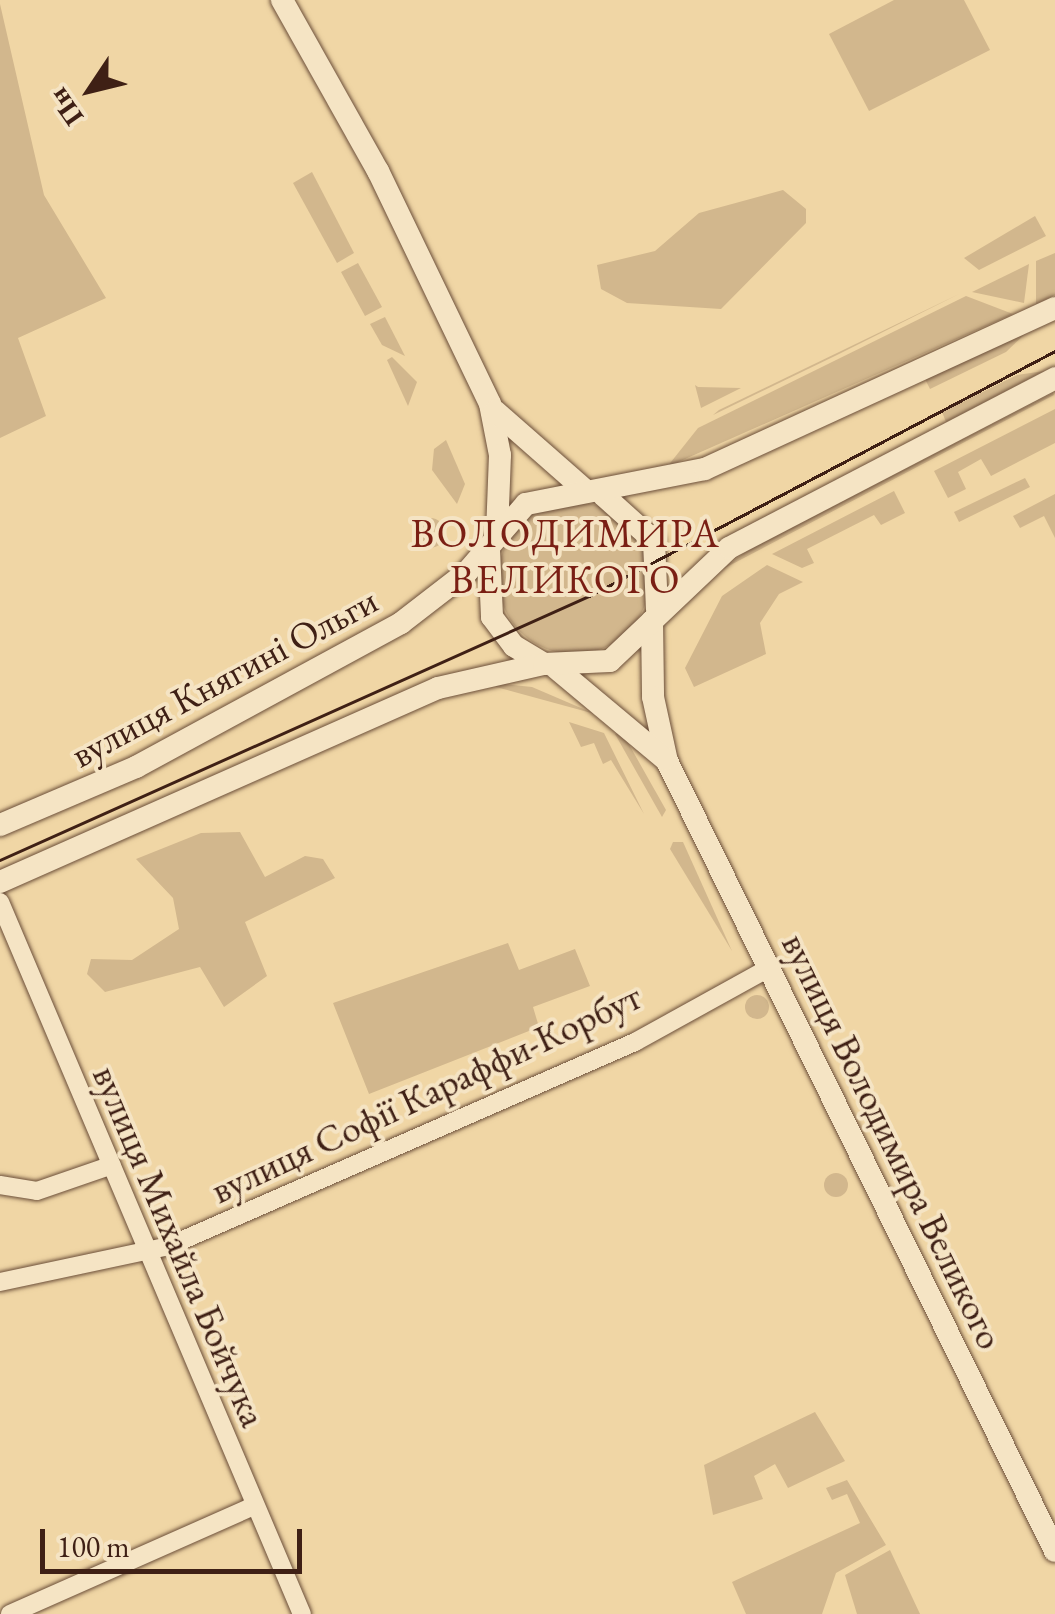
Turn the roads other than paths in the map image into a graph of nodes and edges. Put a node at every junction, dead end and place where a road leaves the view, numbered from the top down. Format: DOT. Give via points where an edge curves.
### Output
graph roads {
  1 [pos="282,0"];
  2 [pos="1055,308"];
  3 [pos="1055,378"];
  4 [pos="490,404"];
  5 [pos="594,493"];
  6 [pos="493,541"];
  7 [pos="655,615"];
  8 [pos="548,665"];
  9 [pos="668,761"];
  10 [pos="0,825"];
  11 [pos="0,882"];
  12 [pos="0,902"];
  13 [pos="769,968"];
  14 [pos="112,1165"];
  15 [pos="0,1185"];
  16 [pos="149,1253"];
  17 [pos="0,1282"];
  18 [pos="254,1506"];
  19 [pos="1055,1551"];
  20 [pos="10,1614"];
  21 [pos="302,1614"];
  1 -- 4 [label="main road, вулиця Володимира Великого" via="378,171"];
  2 -- 5 [label="main road, вулиця Княгині Ольги" via="705,469"];
  3 -- 7 [label="main road" via="729,548"];
  4 -- 5 [label="main road, вулиця Володимира Великого" via="526,447"];
  4 -- 6 [label="main road, вулиця Володимира Великого" via="500,454"];
  5 -- 6 [label="main road, вулиця Княгині Ольги" via="545,494"];
  5 -- 7 [label="main road, вулиця Володимира Великого" via="654,541"];
  6 -- 8 [label="main road, вулиця Володимира Великого" via="492,617 514,646"];
  6 -- 10 [label="main road, вулиця Княгині Ольги" via="401,622 136,766"];
  7 -- 8 [label="main road" via="610,661"];
  7 -- 9 [label="main road, вулиця Володимира Великого" via="653,698"];
  8 -- 9 [label="main road, вулиця Володимира Великого"];
  8 -- 11 [label="main road" via="438,688"];
  9 -- 13 [label="main road, вулиця Володимира Великого"];
  12 -- 14 [label="street, вулиця Михайла Бойчука"];
  13 -- 16 [label="street, вулиця Софії Караффи-Корбут" via="635,1042"];
  13 -- 19 [label="main road, вулиця Володимира Великого"];
  14 -- 15 [label="street" via="37,1191"];
  14 -- 16 [label="street, вулиця Михайла Бойчука"];
  16 -- 17 [label="street, вулиця Софії Караффи-Корбут"];
  16 -- 18 [label="street, вулиця Михайла Бойчука"];
  18 -- 20 [label="street"];
  18 -- 21 [label="street, вулиця Михайла Бойчука"];
}
